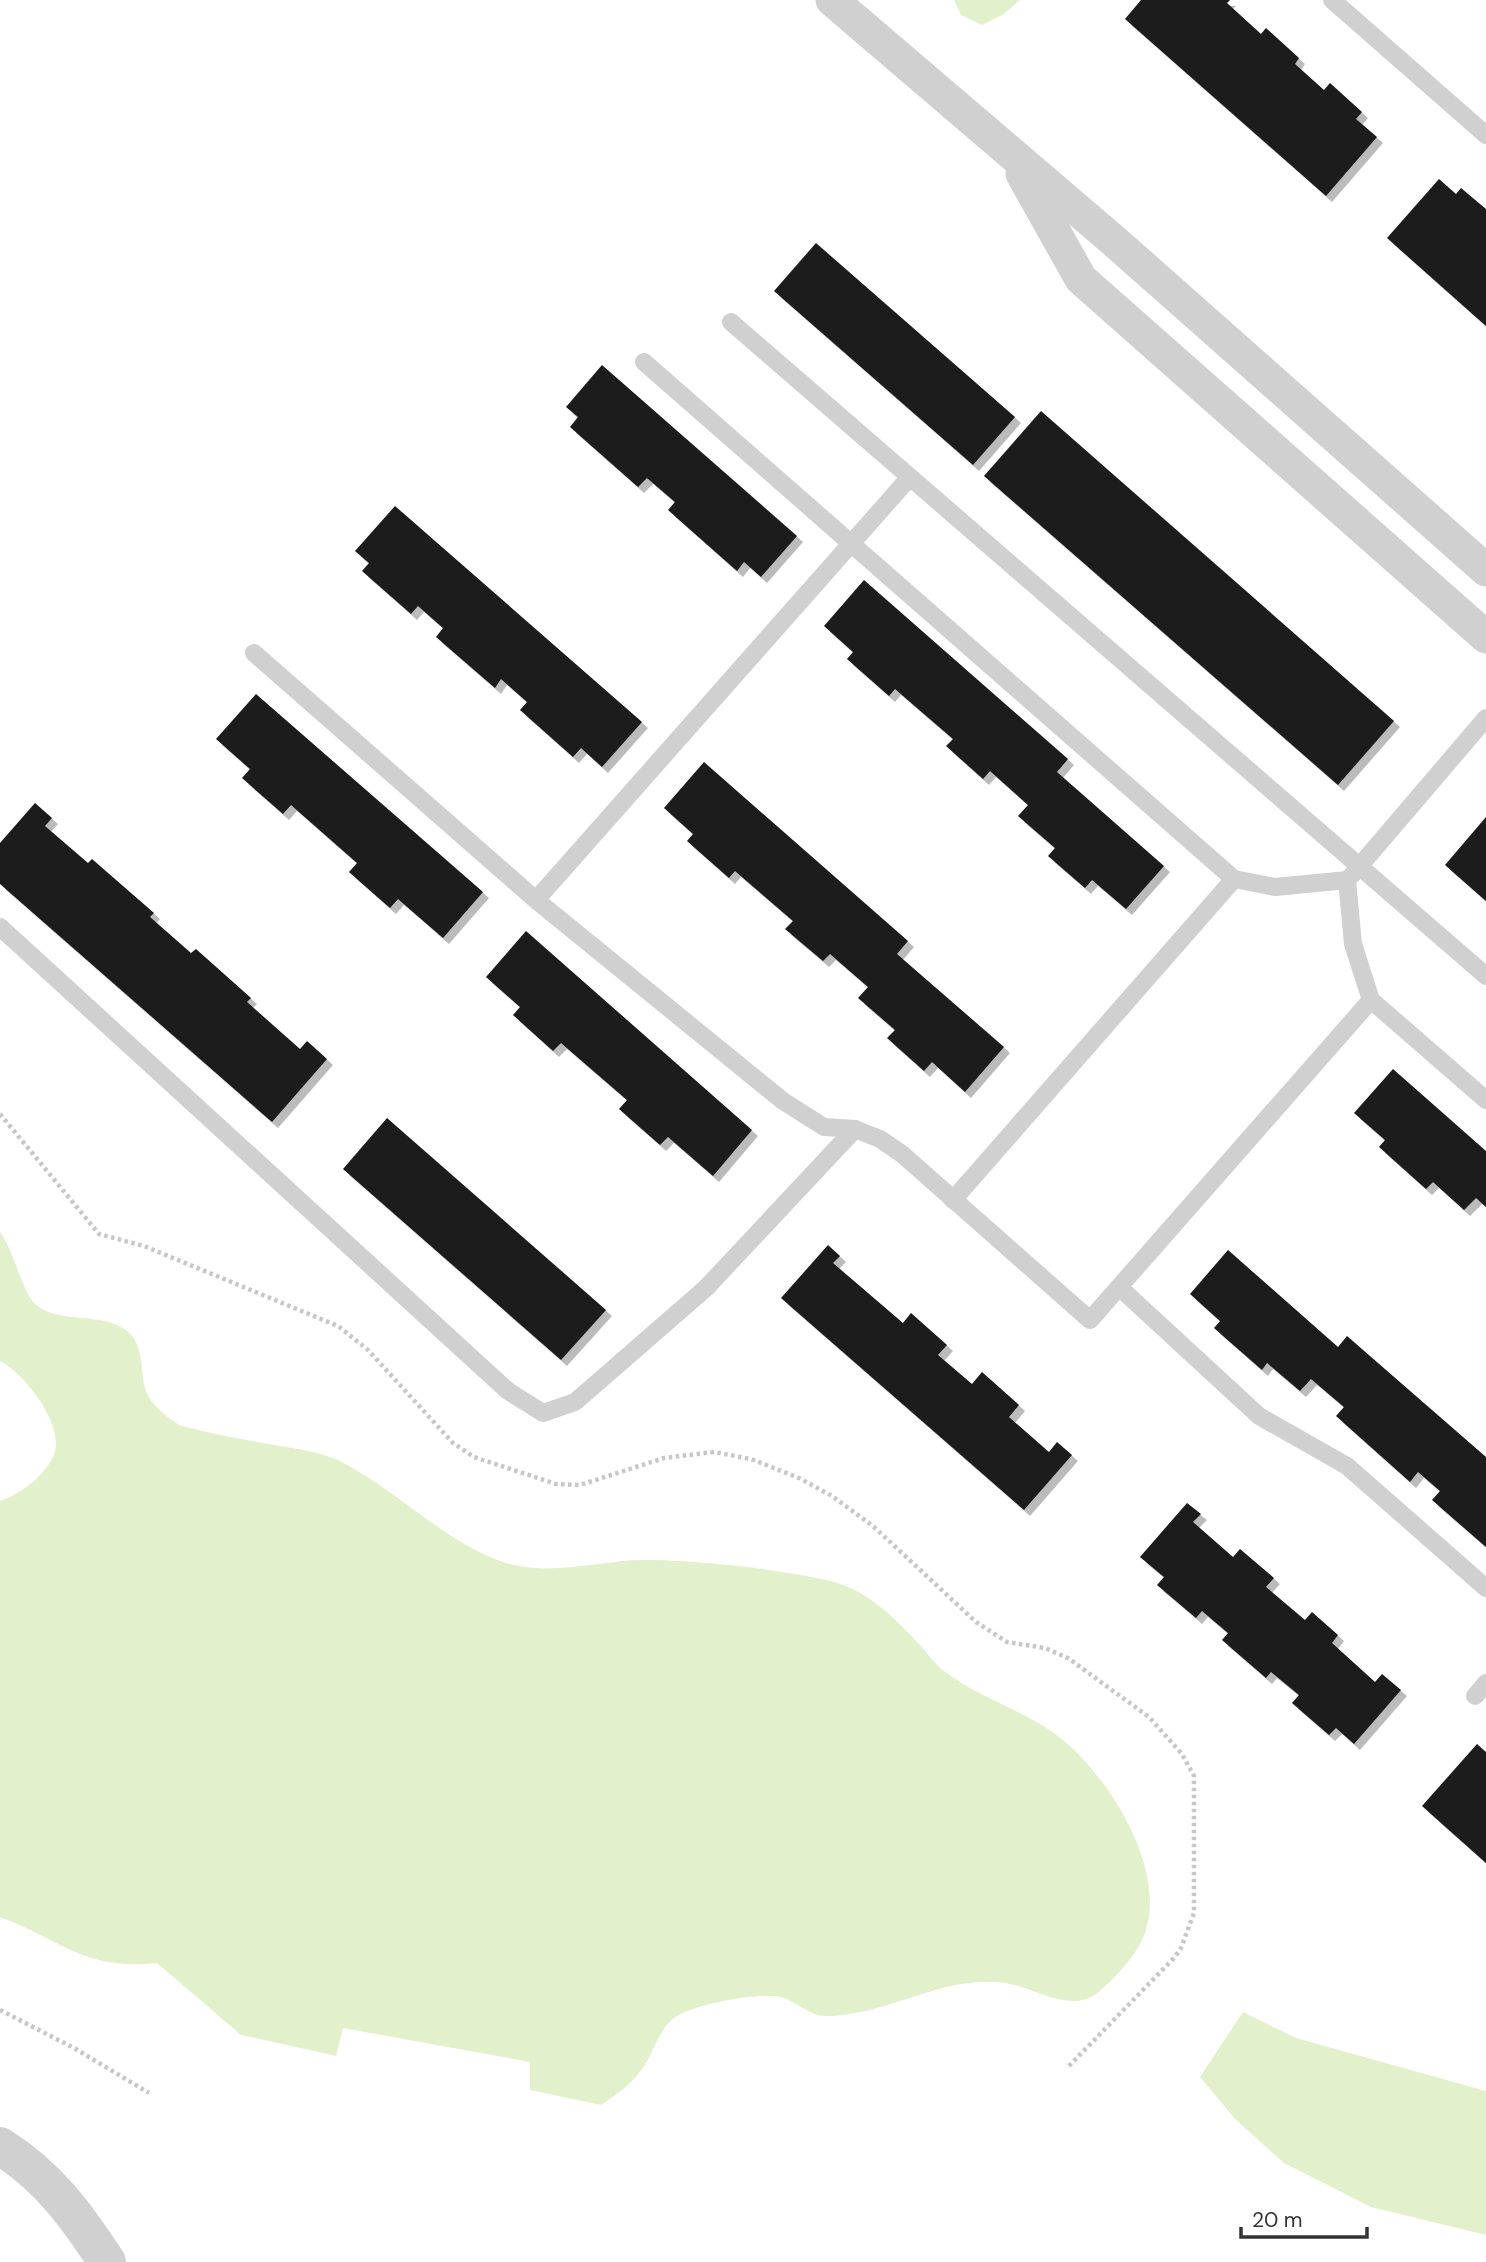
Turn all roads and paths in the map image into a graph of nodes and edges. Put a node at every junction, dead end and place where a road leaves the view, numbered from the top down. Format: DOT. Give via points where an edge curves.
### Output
graph roads {
  1 [pos="832,0"];
  2 [pos="1332,0"];
  3 [pos="1486,135"];
  4 [pos="1012,156"];
  5 [pos="731,322"];
  6 [pos="644,362"];
  7 [pos="910,477"];
  8 [pos="852,544"];
  9 [pos="1486,570"];
  10 [pos="1486,637"];
  11 [pos="254,653"];
  12 [pos="1486,718"];
  13 [pos="1353,873"];
  14 [pos="1234,879"];
  15 [pos="536,900"];
  16 [pos="0,927"];
  17 [pos="1486,976"];
  18 [pos="1371,1000"];
  19 [pos="1486,1100"];
  20 [pos="0,1114"];
  21 [pos="855,1129"];
  22 [pos="953,1200"];
  23 [pos="1119,1287"];
  24 [pos="1486,1588"];
  25 [pos="0,2010"];
  26 [pos="1067,2068"];
  27 [pos="149,2093"];
  28 [pos="0,2147"];
  29 [pos="107,2262"];
  1 -- 4 [label="street"];
  2 -- 3 [label="lane"];
  4 -- 9 [label="street"];
  4 -- 10 [label="street" via="1081,279"];
  5 -- 7 [label="lane"];
  6 -- 8 [label="lane"];
  7 -- 8 [label="lane"];
  7 -- 13 [label="lane"];
  8 -- 14 [label="lane"];
  8 -- 15 [label="lane"];
  11 -- 15 [label="lane"];
  12 -- 13 [label="lane"];
  13 -- 14 [label="lane" via="1275,887"];
  13 -- 17 [label="lane"];
  13 -- 18 [label="lane" via="1353,944"];
  14 -- 22 [label="lane"];
  15 -- 21 [label="lane" via="783,1101 824,1127"];
  16 -- 21 [label="lane" via="508,1391 543,1413 575,1402 706,1288"];
  18 -- 19 [label="lane"];
  18 -- 23 [label="lane"];
  20 -- 26 [label="path" via="99,1234 144,1246 338,1326 368,1350 444,1434 474,1457 556,1484 580,1485 688,1453 714,1451 751,1459 832,1496 873,1526 996,1636 1068,1658 1149,1717 1195,1776 1194,1913 1174,1958"];
  21 -- 22 [label="lane" via="902,1154"];
  22 -- 23 [label="lane" via="1090,1320"];
  23 -- 24 [label="lane" via="1259,1416 1347,1466"];
  25 -- 27 [label="path"];
  28 -- 29 [label="street" via="31,2165 65,2201"];
}
